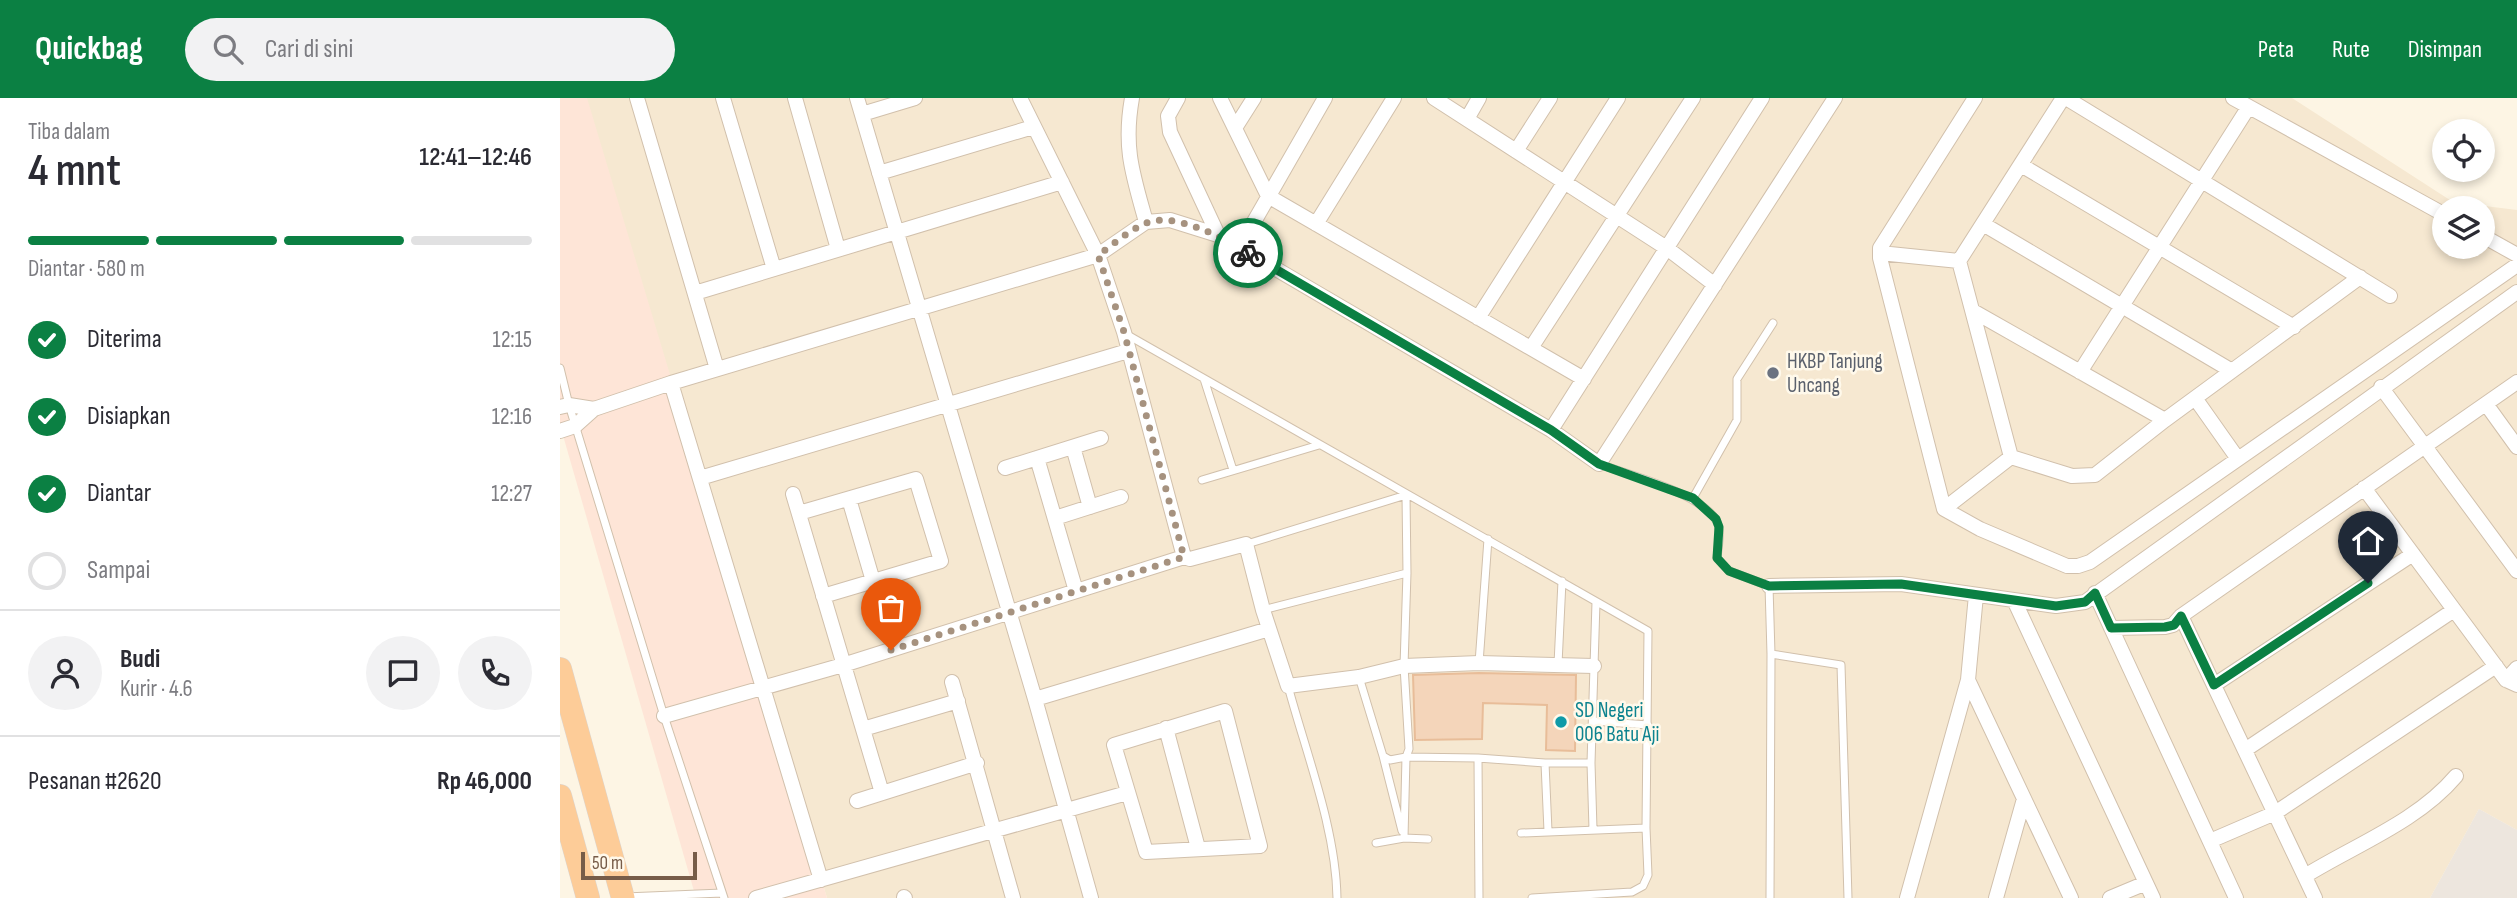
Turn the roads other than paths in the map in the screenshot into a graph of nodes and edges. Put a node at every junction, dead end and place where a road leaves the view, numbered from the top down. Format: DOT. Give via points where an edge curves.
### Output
graph roads {
  1 [pos="637,98"];
  2 [pos="723,98"];
  3 [pos="795,98"];
  4 [pos="857,98"];
  5 [pos="915,98"];
  6 [pos="1020,98"];
  7 [pos="1132,98"];
  8 [pos="1178,98"];
  9 [pos="1220,98"];
  10 [pos="1254,98"];
  11 [pos="1325,98"];
  12 [pos="1394,98"];
  13 [pos="1434,98"];
  14 [pos="1479,98"];
  15 [pos="1550,98"];
  16 [pos="1618,98"];
  17 [pos="1693,98"];
  18 [pos="1762,98"];
  19 [pos="1835,98"];
  20 [pos="1975,98"];
  21 [pos="2065,98"];
  22 [pos="2233,98"];
  23 [pos="2248,108"];
  24 [pos="862,114"];
  25 [pos="1467,119"];
  26 [pos="1033,127"];
  27 [pos="1235,128"];
  28 [pos="1516,151"];
  29 [pos="2021,165"];
  30 [pos="879,173"];
  31 [pos="2201,180"];
  32 [pos="1062,182"];
  33 [pos="1565,183"];
  34 [pos="1268,196"];
  35 [pos="2432,208"];
  36 [pos="1618,216"];
  37 [pos="1146,222"];
  38 [pos="1316,224"];
  39 [pos="1983,224"];
  40 [pos="896,231"];
  41 [pos="1218,236"];
  42 [pos="2495,243"];
  43 [pos="2160,246"];
  44 [pos="1239,248"];
  45 [pos="838,249"];
  46 [pos="1668,249"];
  47 [pos="1880,253"];
  48 [pos="1098,255"];
  49 [pos="2517,255"];
  50 [pos="1959,261"];
  51 [pos="2517,265"];
  52 [pos="774,269"];
  53 [pos="2360,277"];
  54 [pos="1716,285"];
  55 [pos="2517,292"];
  56 [pos="695,293"];
  57 [pos="2390,296"];
  58 [pos="919,307"];
  59 [pos="2121,307"];
  60 [pos="1972,311"];
  61 [pos="1478,318"];
  62 [pos="1773,323"];
  63 [pos="2294,327"];
  64 [pos="1124,332"];
  65 [pos="1531,348"];
  66 [pos="1128,351"];
  67 [pos="560,368"];
  68 [pos="717,369"];
  69 [pos="2080,372"];
  70 [pos="2232,372"];
  71 [pos="1204,379"];
  72 [pos="1584,379"];
  73 [pos="2517,382"];
  74 [pos="671,383"];
  75 [pos="2381,387"];
  76 [pos="2195,398"];
  77 [pos="948,404"];
  78 [pos="2486,404"];
  79 [pos="564,406"];
  80 [pos="594,409"];
  81 [pos="2165,420"];
  82 [pos="575,426"];
  83 [pos="1551,430"];
  84 [pos="560,431"];
  85 [pos="1101,438"];
  86 [pos="1319,445"];
  87 [pos="2425,446"];
  88 [pos="1073,447"];
  89 [pos="2517,447"];
  90 [pos="2011,457"];
  91 [pos="1037,458"];
  92 [pos="2238,458"];
  93 [pos="1599,464"];
  94 [pos="1005,468"];
  95 [pos="1233,470"];
  96 [pos="700,478"];
  97 [pos="1202,480"];
  98 [pos="2364,488"];
  99 [pos="793,494"];
  100 [pos="1406,495"];
  101 [pos="1121,497"];
  102 [pos="1693,498"];
  103 [pos="849,499"];
  104 [pos="1090,507"];
  105 [pos="1944,509"];
  106 [pos="799,513"];
  107 [pos="1055,518"];
  108 [pos="1488,539"];
  109 [pos="1246,544"];
  110 [pos="2413,554"];
  111 [pos="1184,557"];
  112 [pos="2517,571"];
  113 [pos="1407,573"];
  114 [pos="873,581"];
  115 [pos="1562,581"];
  116 [pos="1769,586"];
  117 [pos="1076,591"];
  118 [pos="2095,593"];
  119 [pos="1976,595"];
  120 [pos="823,596"];
  121 [pos="2014,600"];
  122 [pos="1596,603"];
  123 [pos="1263,610"];
  124 [pos="2454,610"];
  125 [pos="1008,612"];
  126 [pos="2181,616"];
  127 [pos="2111,628"];
  128 [pos="1269,629"];
  129 [pos="1771,654"];
  130 [pos="1479,663"];
  131 [pos="1559,664"];
  132 [pos="844,665"];
  133 [pos="1405,666"];
  134 [pos="1594,666"];
  135 [pos="2496,666"];
  136 [pos="560,668"];
  137 [pos="2517,668"];
  138 [pos="1359,677"];
  139 [pos="1968,680"];
  140 [pos="952,682"];
  141 [pos="2512,682"];
  142 [pos="2214,685"];
  143 [pos="1288,686"];
  144 [pos="762,688"];
  145 [pos="1035,699"];
  146 [pos="958,701"];
  147 [pos="664,716"];
  148 [pos="1593,721"];
  149 [pos="1648,725"];
  150 [pos="863,729"];
  151 [pos="1166,729"];
  152 [pos="2245,750"];
  153 [pos="1382,756"];
  154 [pos="1406,757"];
  155 [pos="1478,758"];
  156 [pos="976,763"];
  157 [pos="1545,763"];
  158 [pos="1591,763"];
  159 [pos="2456,776"];
  160 [pos="882,793"];
  161 [pos="1127,793"];
  162 [pos="560,796"];
  163 [pos="2024,799"];
  164 [pos="857,801"];
  165 [pos="1067,811"];
  166 [pos="2275,813"];
  167 [pos="1646,828"];
  168 [pos="1593,829"];
  169 [pos="995,830"];
  170 [pos="1548,831"];
  171 [pos="1521,832"];
  172 [pos="1404,838"];
  173 [pos="1428,839"];
  174 [pos="2210,841"];
  175 [pos="1376,843"];
  176 [pos="1199,848"];
  177 [pos="2305,876"];
  178 [pos="821,880"];
  179 [pos="2146,883"];
  180 [pos="723,895"];
  181 [pos="623,897"];
  182 [pos="588,898"];
  183 [pos="756,898"];
  184 [pos="1013,898"];
  185 [pos="1091,898"];
  186 [pos="1337,898"];
  187 [pos="1479,898"];
  188 [pos="1532,898"];
  189 [pos="1770,898"];
  190 [pos="1848,898"];
  191 [pos="1905,898"];
  192 [pos="1996,898"];
  193 [pos="2071,898"];
  194 [pos="2110,898"];
  195 [pos="2153,898"];
  196 [pos="2236,898"];
  197 [pos="2315,898"];
  1 -- 56 [label="street"];
  2 -- 52 [label="street"];
  3 -- 45 [label="street"];
  4 -- 24 [label="street"];
  5 -- 24 [label="street"];
  6 -- 26 [label="street"];
  7 -- 37 [label="street" via="1126,127 1129,162"];
  8 -- 41 [label="street" via="1168,116 1170,132"];
  9 -- 27 [label="street"];
  10 -- 27 [label="street"];
  11 -- 34 [label="street"];
  12 -- 38 [label="street"];
  13 -- 25 [label="street"];
  14 -- 25 [label="street"];
  15 -- 28 [label="street"];
  16 -- 33 [label="street"];
  17 -- 36 [label="street"];
  18 -- 46 [label="street"];
  19 -- 54 [label="street"];
  20 -- 47 [label="street"];
  21 -- 29 [label="street"];
  21 -- 31 [label="street"];
  22 -- 23 [label="street"];
  23 -- 31 [label="street"];
  23 -- 35 [label="street"];
  24 -- 30 [label="street"];
  25 -- 28 [label="street"];
  26 -- 30 [label="street"];
  26 -- 32 [label="street"];
  27 -- 34 [label="street"];
  28 -- 33 [label="street"];
  29 -- 39 [label="street"];
  29 -- 43 [label="street"];
  30 -- 40 [label="street"];
  31 -- 43 [label="street"];
  31 -- 53 [label="street"];
  32 -- 40 [label="street"];
  32 -- 48 [label="street"];
  33 -- 36 [label="street"];
  33 -- 61 [label="street"];
  34 -- 38 [label="street"];
  34 -- 44 [label="street"];
  36 -- 46 [label="street"];
  36 -- 65 [label="street"];
  37 -- 41 [label="street" via="1170,220"];
  37 -- 48 [label="street"];
  38 -- 61 [label="street"];
  39 -- 50 [label="street"];
  39 -- 59 [label="street"];
  40 -- 45 [label="street"];
  40 -- 58 [label="street"];
  41 -- 44 [label="street"];
  42 -- 49 [label="street"];
  43 -- 59 [label="street"];
  43 -- 63 [label="street"];
  44 -- 83 [label="street"];
  45 -- 52 [label="street"];
  46 -- 54 [label="street"];
  46 -- 72 [label="street"];
  47 -- 50 [label="street"];
  47 -- 105 [label="street"];
  48 -- 58 [label="street"];
  48 -- 64 [label="street"];
  50 -- 60 [label="street"];
  51 -- 92 [label="street"];
  52 -- 56 [label="street"];
  53 -- 57 [label="street"];
  53 -- 63 [label="street"];
  54 -- 93 [label="street"];
  55 -- 75 [label="street"];
  56 -- 68 [label="street"];
  58 -- 68 [label="street"];
  58 -- 77 [label="street"];
  59 -- 69 [label="street"];
  59 -- 70 [label="street"];
  60 -- 69 [label="street"];
  60 -- 90 [label="street"];
  61 -- 65 [label="street"];
  62 -- 102 [label="lane" via="1737,379 1737,420"];
  63 -- 70 [label="street"];
  64 -- 66 [label="street"];
  64 -- 71 [label="lane"];
  65 -- 72 [label="street"];
  66 -- 77 [label="street"];
  66 -- 111 [label="street"];
  67 -- 79 [label="lane"];
  68 -- 74 [label="street"];
  69 -- 81 [label="street"];
  70 -- 76 [label="street"];
  71 -- 86 [label="lane"];
  71 -- 95 [label="lane"];
  72 -- 83 [label="street"];
  73 -- 78 [label="street"];
  74 -- 80 [label="street"];
  74 -- 96 [label="street"];
  75 -- 87 [label="street"];
  75 -- 118 [label="street"];
  76 -- 81 [label="street"];
  76 -- 92 [label="street"];
  77 -- 96 [label="street"];
  77 -- 125 [label="street"];
  78 -- 87 [label="street"];
  78 -- 89 [label="street"];
  79 -- 80 [label="street"];
  79 -- 82 [label="lane"];
  80 -- 82 [label="street"];
  81 -- 90 [label="street" via="2095,475 2073,476"];
  82 -- 84 [label="street"];
  82 -- 147 [label="lane"];
  83 -- 93 [label="street"];
  85 -- 88 [label="street"];
  86 -- 95 [label="lane"];
  86 -- 100 [label="lane"];
  87 -- 98 [label="street"];
  87 -- 112 [label="street"];
  88 -- 91 [label="street"];
  88 -- 104 [label="street"];
  90 -- 105 [label="street"];
  91 -- 94 [label="street"];
  91 -- 107 [label="street"];
  92 -- 105 [label="street" via="2078,566 2067,566 1980,529"];
  93 -- 102 [label="lane"];
  95 -- 97 [label="lane"];
  96 -- 144 [label="street"];
  98 -- 110 [label="street"];
  98 -- 126 [label="street"];
  99 -- 106 [label="street"];
  100 -- 108 [label="lane"];
  100 -- 109 [label="lane"];
  100 -- 113 [label="lane"];
  101 -- 104 [label="street"];
  102 -- 116 [label="lane" via="1716,519 1717,558 1729,571"];
  103 -- 106 [label="street"];
  103 -- 114 [label="street"];
  103 -- 114 [label="street" via="916,479 941,561"];
  104 -- 107 [label="street"];
  106 -- 120 [label="street"];
  107 -- 117 [label="street"];
  108 -- 115 [label="lane"];
  108 -- 130 [label="lane"];
  109 -- 111 [label="street"];
  109 -- 123 [label="street"];
  110 -- 124 [label="street"];
  110 -- 142 [label="street"];
  111 -- 117 [label="street"];
  113 -- 123 [label="lane"];
  113 -- 133 [label="lane"];
  114 -- 120 [label="street"];
  115 -- 122 [label="lane"];
  115 -- 131 [label="lane"];
  116 -- 119 [label="street" via="1901,584"];
  116 -- 129 [label="lane"];
  117 -- 125 [label="street"];
  118 -- 121 [label="street" via="2085,602 2056,606"];
  118 -- 127 [label="street"];
  119 -- 121 [label="street"];
  119 -- 139 [label="street"];
  120 -- 132 [label="street"];
  121 -- 179 [label="street"];
  122 -- 134 [label="lane"];
  122 -- 149 [label="lane" via="1650,634"];
  123 -- 128 [label="street"];
  124 -- 135 [label="street"];
  124 -- 152 [label="street"];
  125 -- 132 [label="street"];
  125 -- 145 [label="street"];
  126 -- 127 [label="street" via="2165,627"];
  126 -- 142 [label="street"];
  127 -- 174 [label="street"];
  128 -- 143 [label="street"];
  128 -- 145 [label="street"];
  129 -- 189 [label="lane"];
  129 -- 190 [label="lane" via="1841,665"];
  130 -- 131 [label="street"];
  130 -- 133 [label="street"];
  131 -- 134 [label="street"];
  132 -- 144 [label="street"];
  132 -- 150 [label="street"];
  133 -- 138 [label="street"];
  133 -- 154 [label="lane"];
  134 -- 148 [label="lane"];
  135 -- 141 [label="street"];
  135 -- 166 [label="street"];
  136 -- 181 [label="highway"];
  137 -- 141 [label="street"];
  138 -- 143 [label="street"];
  138 -- 153 [label="lane"];
  139 -- 163 [label="street"];
  139 -- 191 [label="street"];
  140 -- 146 [label="street"];
  142 -- 152 [label="street"];
  143 -- 186 [label="lane" via="1330,837"];
  144 -- 147 [label="street"];
  144 -- 178 [label="street"];
  145 -- 165 [label="street"];
  146 -- 150 [label="street"];
  146 -- 156 [label="street"];
  147 -- 180 [label="lane"];
  148 -- 149 [label="lane"];
  148 -- 158 [label="lane"];
  149 -- 167 [label="lane"];
  150 -- 160 [label="street"];
  151 -- 161 [label="street" via="1114,745"];
  151 -- 176 [label="street"];
  151 -- 176 [label="street" via="1225,711 1260,846"];
  152 -- 166 [label="street"];
  153 -- 154 [label="lane" via="1390,760"];
  153 -- 172 [label="lane"];
  154 -- 155 [label="lane"];
  154 -- 172 [label="lane"];
  155 -- 157 [label="lane"];
  155 -- 187 [label="lane"];
  156 -- 160 [label="street"];
  156 -- 169 [label="street"];
  157 -- 158 [label="lane"];
  157 -- 170 [label="lane"];
  158 -- 168 [label="lane"];
  159 -- 177 [label="street" via="2441,793 2381,835"];
  160 -- 164 [label="street"];
  161 -- 165 [label="street"];
  161 -- 176 [label="street" via="1146,852"];
  162 -- 182 [label="highway"];
  163 -- 192 [label="street"];
  163 -- 193 [label="street"];
  165 -- 169 [label="street"];
  165 -- 185 [label="street"];
  166 -- 174 [label="street"];
  166 -- 177 [label="street"];
  167 -- 168 [label="lane"];
  167 -- 188 [label="lane" via="1648,875 1643,886 1632,892"];
  168 -- 170 [label="lane"];
  169 -- 178 [label="street"];
  169 -- 184 [label="street"];
  170 -- 171 [label="lane"];
  172 -- 173 [label="lane"];
  172 -- 175 [label="lane"];
  174 -- 196 [label="street"];
  177 -- 197 [label="street"];
  178 -- 183 [label="street"];
  179 -- 194 [label="street"];
  179 -- 195 [label="street"];
  180 -- 181 [label="lane"];
}
